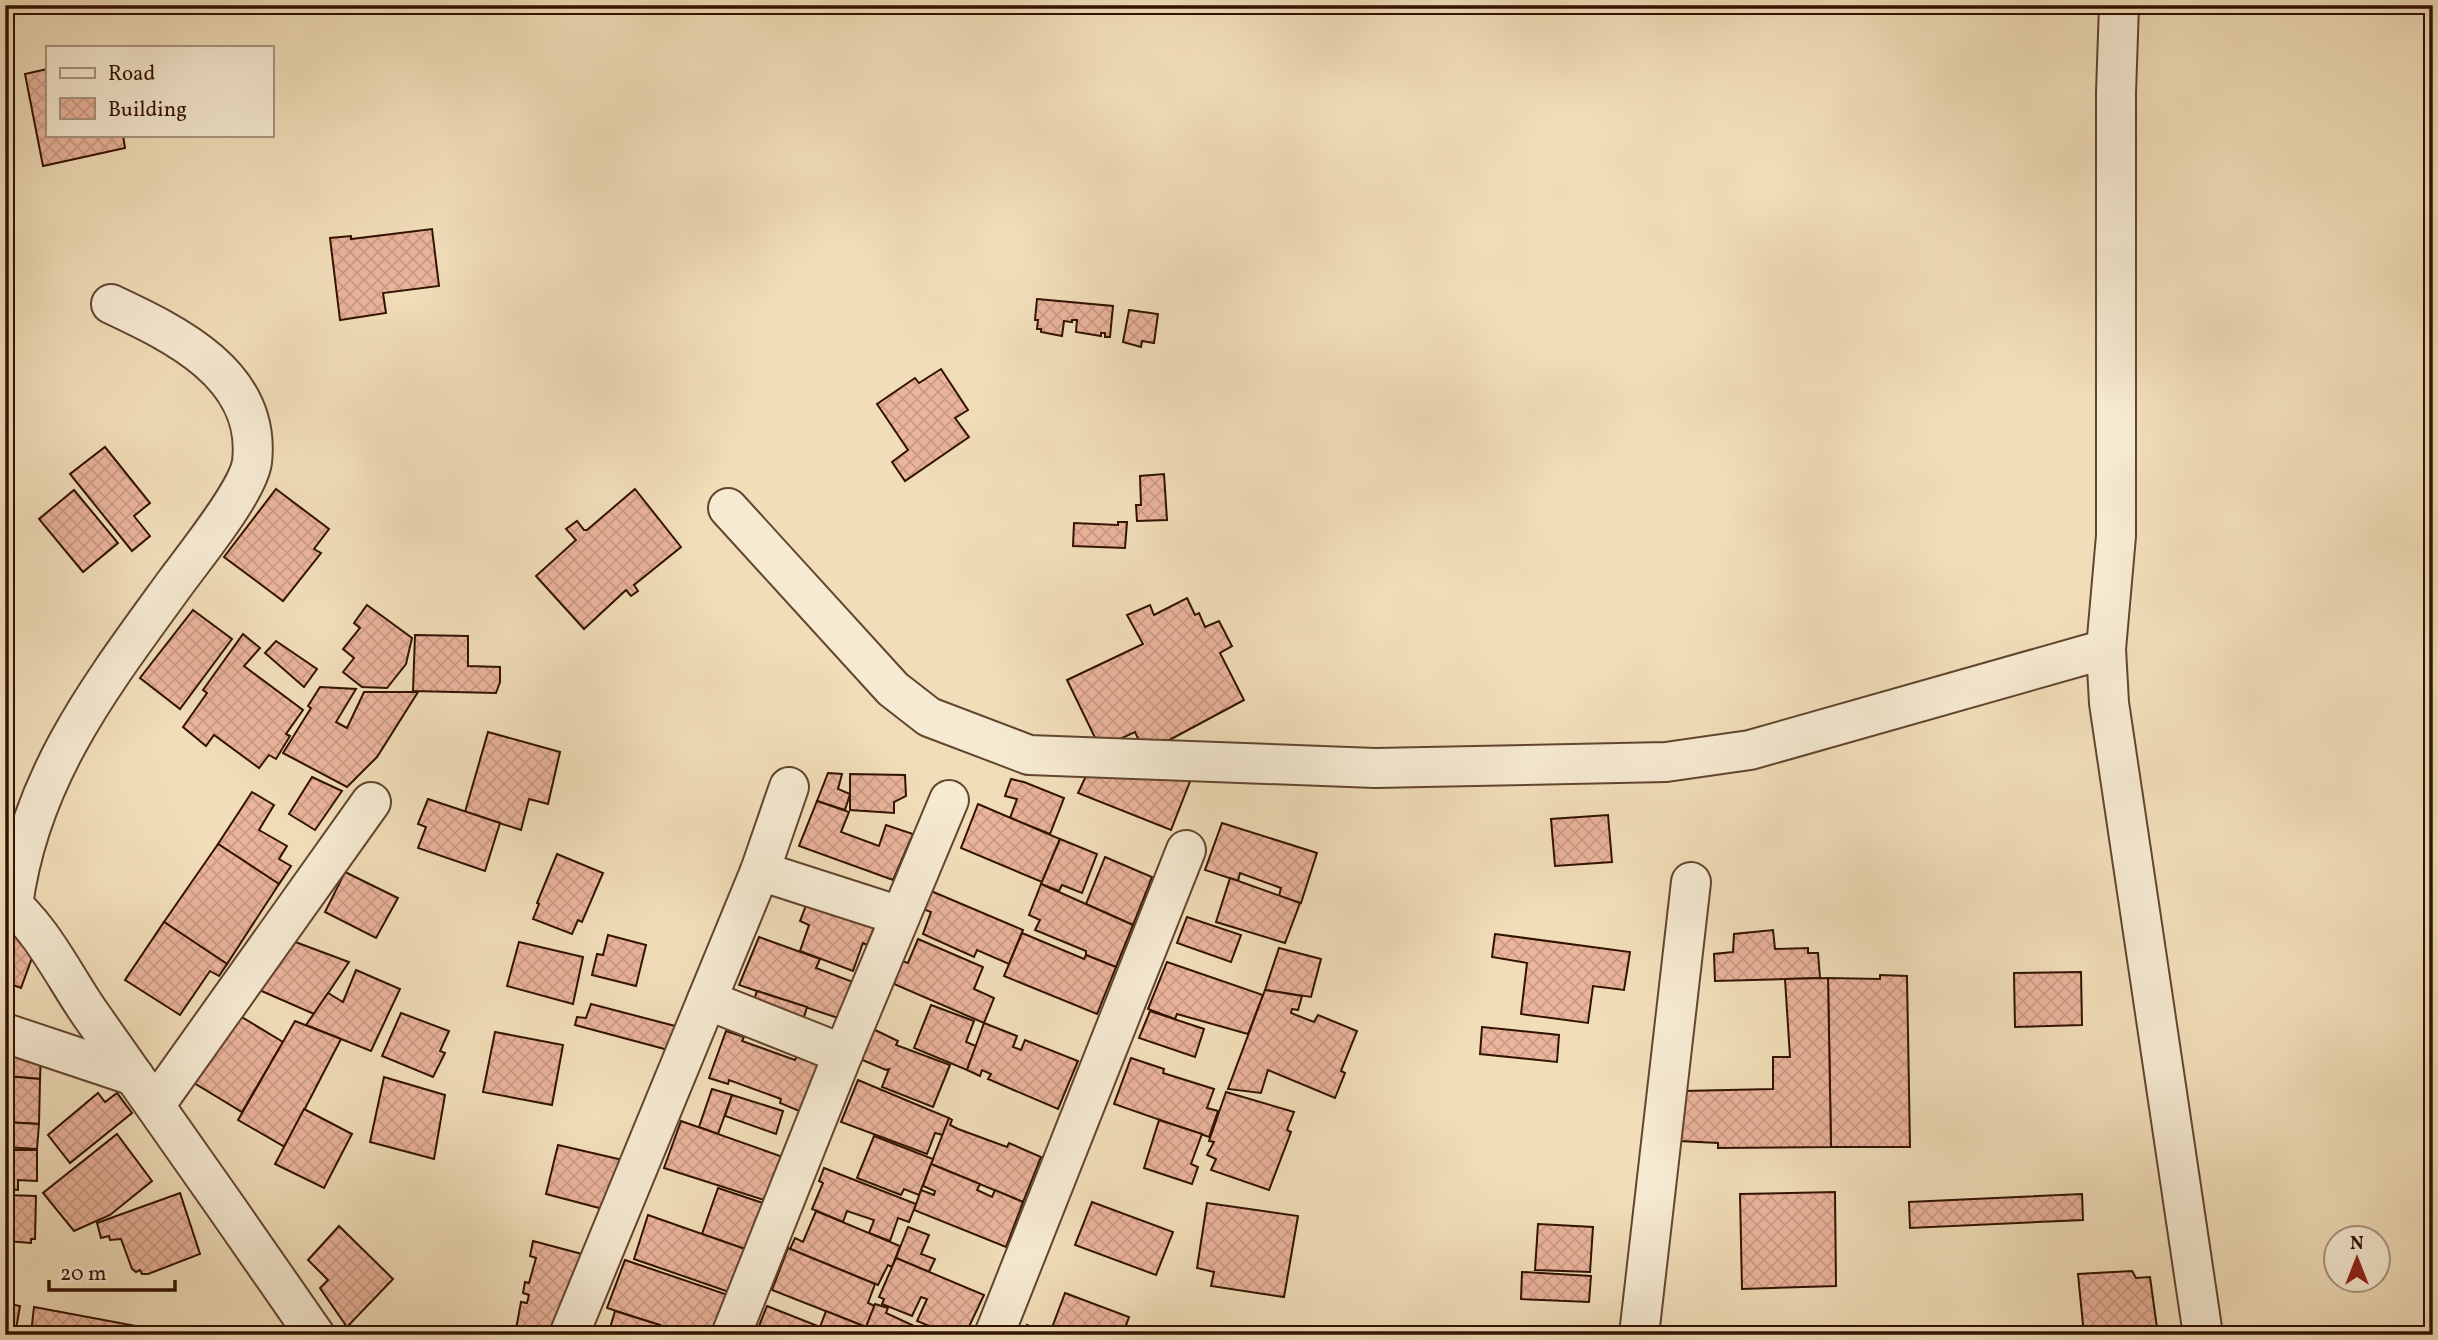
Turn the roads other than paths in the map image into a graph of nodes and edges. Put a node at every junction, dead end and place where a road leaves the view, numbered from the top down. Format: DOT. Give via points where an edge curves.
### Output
graph roads {
  1 [pos="2119,5"];
  2 [pos="111,304"];
  3 [pos="728,508"];
  4 [pos="2106,649"];
  5 [pos="789,787"];
  6 [pos="949,800"];
  7 [pos="371,802"];
  8 [pos="1186,850"];
  9 [pos="760,871"];
  10 [pos="1691,882"];
  11 [pos="9,902"];
  12 [pos="900,916"];
  13 [pos="708,1000"];
  14 [pos="5,1033"];
  15 [pos="842,1054"];
  16 [pos="145,1090"];
  17 [pos="315,1335"];
  18 [pos="569,1335"];
  19 [pos="731,1335"];
  20 [pos="995,1335"];
  21 [pos="1639,1335"];
  22 [pos="2203,1335"];
  1 -- 4 [label="street" via="2116,536"];
  2 -- 11 [label="street" via="188,344 215,365 237,394 248,420 252,463 233,502 136,637 58,757 43,789"];
  3 -- 4 [label="street" via="893,689 929,717 1029,755 1375,768 1667,762 1750,750"];
  4 -- 22 [label="street" via="2111,717"];
  5 -- 9 [label="street"];
  6 -- 12 [label="street"];
  7 -- 16 [label="street"];
  8 -- 20 [label="street"];
  9 -- 12 [label="street"];
  9 -- 13 [label="street"];
  10 -- 21 [label="street"];
  11 -- 16 [label="street" via="39,935"];
  12 -- 15 [label="street"];
  13 -- 15 [label="street"];
  13 -- 18 [label="street"];
  14 -- 16 [label="street"];
  15 -- 19 [label="street"];
  16 -- 17 [label="street"];
}
